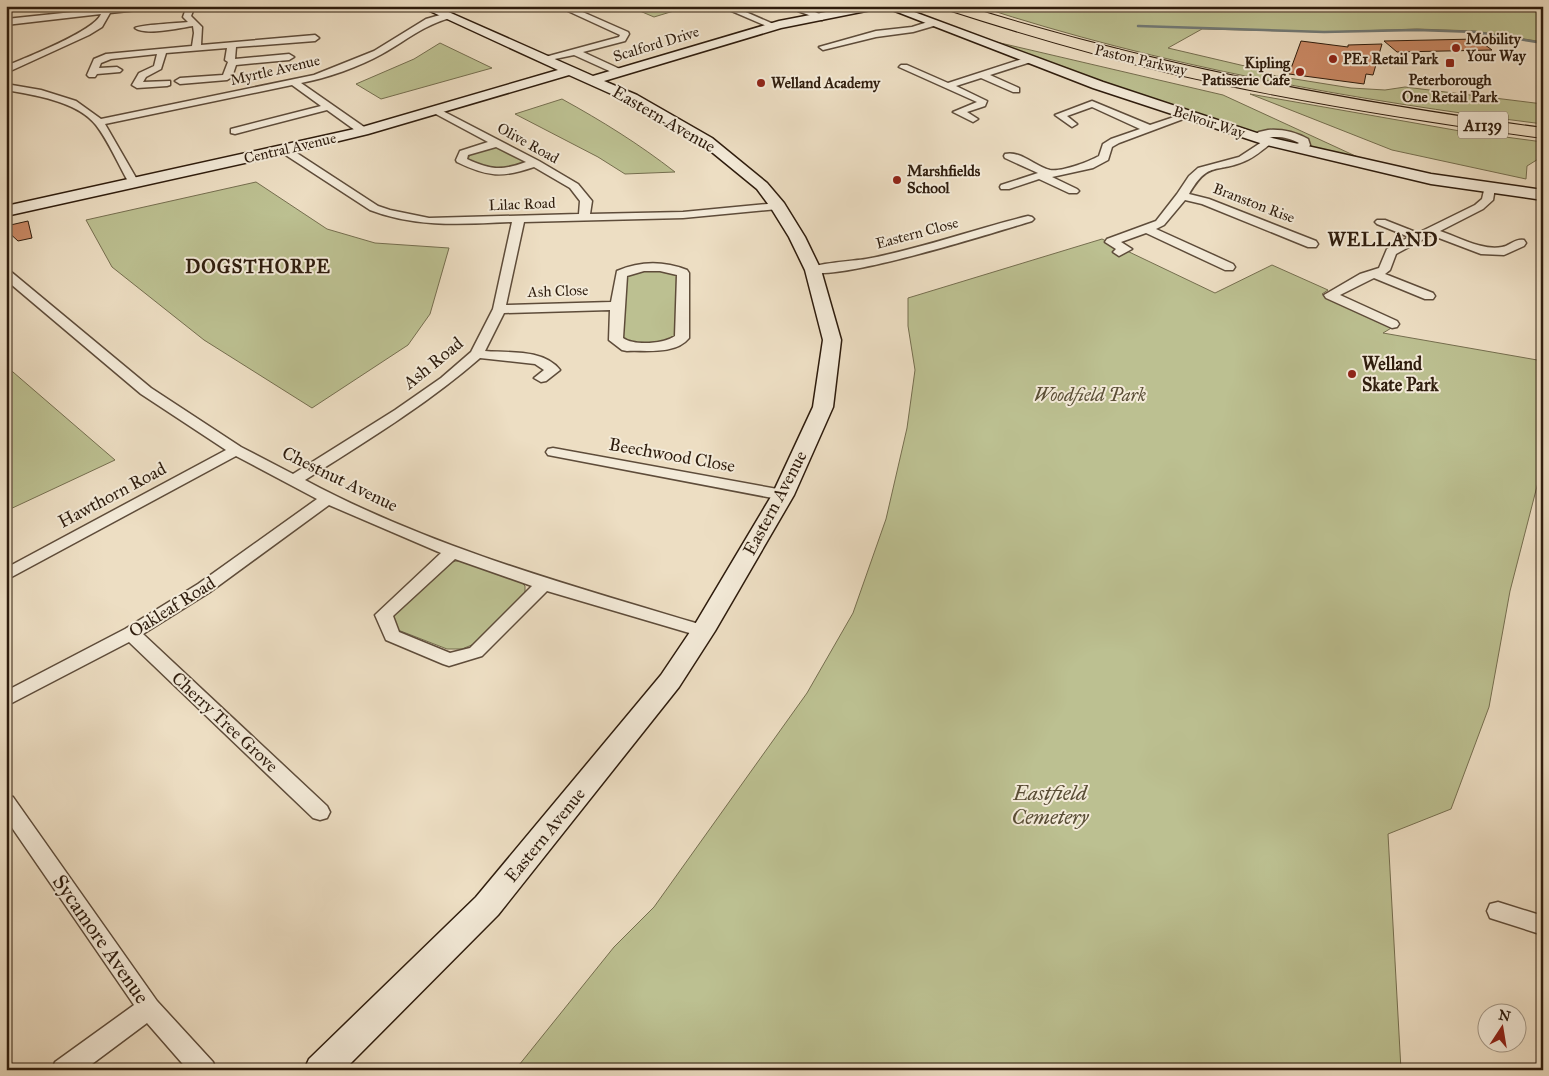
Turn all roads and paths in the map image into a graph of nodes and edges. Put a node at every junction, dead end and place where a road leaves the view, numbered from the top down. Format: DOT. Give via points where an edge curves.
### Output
graph roads {
  1 [pos="156,6"];
  2 [pos="190,6"];
  3 [pos="425,6"];
  4 [pos="561,6"];
  5 [pos="724,6"];
  6 [pos="876,6"];
  7 [pos="887,6"];
  8 [pos="950,6"];
  9 [pos="964,6"];
  10 [pos="801,9"];
  11 [pos="106,11"];
  12 [pos="447,16"];
  13 [pos="822,17"];
  14 [pos="193,19"];
  15 [pos="6,22"];
  16 [pos="934,23"];
  17 [pos="774,26"];
  18 [pos="139,28"];
  19 [pos="324,32"];
  20 [pos="132,44"];
  21 [pos="232,45"];
  22 [pos="823,47"];
  23 [pos="196,48"];
  24 [pos="162,51"];
  25 [pos="575,52"];
  26 [pos="121,55"];
  27 [pos="289,57"];
  28 [pos="548,59"];
  29 [pos="1028,60"];
  30 [pos="234,62"];
  31 [pos="904,68"];
  32 [pos="6,70"];
  33 [pos="117,70"];
  34 [pos="571,70"];
  35 [pos="619,72"];
  36 [pos="981,76"];
  37 [pos="593,80"];
  38 [pos="180,81"];
  39 [pos="167,83"];
  40 [pos="295,83"];
  41 [pos="947,86"];
  42 [pos="6,87"];
  43 [pos="1016,90"];
  44 [pos="329,107"];
  45 [pos="437,111"];
  46 [pos="1189,115"];
  47 [pos="973,119"];
  48 [pos="99,122"];
  49 [pos="1072,124"];
  50 [pos="1147,128"];
  51 [pos="1543,128"];
  52 [pos="235,131"];
  53 [pos="363,131"];
  54 [pos="1543,134"];
  55 [pos="1262,139"];
  56 [pos="497,143"];
  57 [pos="285,150"];
  58 [pos="1009,156"];
  59 [pos="535,163"];
  60 [pos="1045,175"];
  61 [pos="134,183"];
  62 [pos="1005,187"];
  63 [pos="1489,188"];
  64 [pos="1073,191"];
  65 [pos="1182,196"];
  66 [pos="1543,196"];
  67 [pos="778,206"];
  68 [pos="6,211"];
  69 [pos="584,217"];
  70 [pos="519,219"];
  71 [pos="1028,219"];
  72 [pos="1381,222"];
  73 [pos="1147,229"];
  74 [pos="1430,231"];
  75 [pos="1418,237"];
  76 [pos="1520,242"];
  77 [pos="1312,244"];
  78 [pos="1119,252"];
  79 [pos="1229,267"];
  80 [pos="813,270"];
  81 [pos="1375,274"];
  82 [pos="7,276"];
  83 [pos="1429,296"];
  84 [pos="617,306"];
  85 [pos="499,309"];
  86 [pos="1392,324"];
  87 [pos="477,354"];
  88 [pos="541,378"];
  89 [pos="236,450"];
  90 [pos="553,452"];
  91 [pos="295,480"];
  92 [pos="783,495"];
  93 [pos="328,499"];
  94 [pos="452,552"];
  95 [pos="6,575"];
  96 [pos="544,584"];
  97 [pos="703,631"];
  98 [pos="131,633"];
  99 [pos="6,699"];
  100 [pos="6,803"];
  101 [pos="320,812"];
  102 [pos="1498,911"];
  103 [pos="1543,926"];
  104 [pos="149,1008"];
  105 [pos="64,1070"];
  106 [pos="204,1070"];
  107 [pos="321,1070"];
  1 -- 11 [label="street"];
  2 -- 14 [label="street"];
  3 -- 12 [label="street, Eastern Avenue"];
  4 -- 25 [label="street" via="625,34 622,39"];
  5 -- 17 [label="street"];
  6 -- 13 [label="street, Scalford Drive"];
  7 -- 16 [label="street, Belvoir Way"];
  8 -- 54 [label="highway, Paston Parkway / A1139" via="1045,36 1192,73 1370,108"];
  9 -- 51 [label="highway, Paston Parkway / A1139" via="1090,44 1232,77 1400,108"];
  10 -- 13 [label="street"];
  11 -- 15 [label="street"];
  11 -- 32 [label="street" via="99,25 86,33"];
  12 -- 28 [label="street, Eastern Avenue"];
  12 -- 40 [label="street, Myrtle Avenue" via="429,22 377,53"];
  13 -- 17 [label="street, Scalford Drive"];
  14 -- 18 [label="street" via="163,28"];
  14 -- 23 [label="street" via="199,28"];
  16 -- 22 [label="street"];
  16 -- 29 [label="street, Belvoir Way"];
  17 -- 35 [label="street, Scalford Drive"];
  19 -- 21 [label="street" via="315,42"];
  20 -- 26 [label="street"];
  21 -- 23 [label="street"];
  21 -- 30 [label="street" via="230,60"];
  23 -- 24 [label="street"];
  24 -- 26 [label="street"];
  24 -- 39 [label="street" via="158,67 142,75 137,85"];
  25 -- 28 [label="street"];
  25 -- 35 [label="street"];
  26 -- 33 [label="street" via="98,61 93,73"];
  27 -- 30 [label="street"];
  28 -- 34 [label="street, Eastern Avenue"];
  29 -- 36 [label="street"];
  29 -- 46 [label="street, Belvoir Way"];
  30 -- 38 [label="street" via="227,77"];
  31 -- 41 [label="street"];
  34 -- 37 [label="street, Eastern Avenue"];
  34 -- 45 [label="street, Central Avenue"];
  35 -- 37 [label="street, Scalford Drive"];
  36 -- 41 [label="street"];
  36 -- 43 [label="street"];
  37 -- 67 [label="street, Eastern Avenue" via="632,98 707,141 762,186"];
  40 -- 44 [label="street"];
  40 -- 48 [label="street, Myrtle Avenue"];
  41 -- 47 [label="street" via="982,101 982,104 958,112"];
  42 -- 48 [label="street" via="42,93 73,103"];
  44 -- 52 [label="street"];
  44 -- 53 [label="street"];
  45 -- 53 [label="street, Central Avenue"];
  45 -- 56 [label="street, Olive Road"];
  46 -- 50 [label="street"];
  46 -- 55 [label="street, Belvoir Way"];
  48 -- 61 [label="street"];
  49 -- 50 [label="street" via="1060,115 1092,104"];
  50 -- 60 [label="street" via="1109,144 1104,158 1089,166"];
  53 -- 57 [label="street, Central Avenue"];
  55 -- 63 [label="street, Belvoir Way" via="1418,176"];
  55 -- 65 [label="street" via="1242,159 1202,170"];
  56 -- 59 [label="street, Olive Road"];
  56 -- 59 [label="street" via="464,153 461,160 486,172 503,174"];
  57 -- 61 [label="street, Central Avenue"];
  57 -- 70 [label="street, Lilac Road" via="374,208 387,213 429,220"];
  58 -- 60 [label="street"];
  59 -- 69 [label="street, Olive Road" via="578,189 586,201"];
  60 -- 62 [label="street"];
  60 -- 64 [label="street"];
  61 -- 68 [label="street, Central Avenue"];
  63 -- 66 [label="street, Belvoir Way"];
  63 -- 74 [label="street" via="1487,200 1479,207"];
  65 -- 73 [label="street" via="1160,223"];
  65 -- 77 [label="street, Branston Rise" via="1213,204"];
  67 -- 69 [label="street, Lilac Road" via="683,215"];
  67 -- 80 [label="street, Eastern Avenue"];
  69 -- 70 [label="street, Lilac Road"];
  70 -- 85 [label="street, Ash Road"];
  71 -- 80 [label="street, Eastern Close" via="844,268"];
  72 -- 75 [label="street"];
  73 -- 78 [label="street" via="1111,242 1126,249"];
  73 -- 79 [label="street"];
  74 -- 75 [label="street"];
  74 -- 76 [label="street" via="1481,250 1504,251"];
  75 -- 81 [label="street" via="1392,252 1384,270"];
  80 -- 92 [label="street, Eastern Avenue" via="832,340 823,407"];
  81 -- 83 [label="street"];
  81 -- 86 [label="street" via="1330,295"];
  82 -- 89 [label="street, Chestnut Avenue" via="146,391"];
  84 -- 84 [label="street" via="621,274 631,269 671,268 683,274 682,338 671,345 627,347 616,340"];
  84 -- 85 [label="street, Ash Close"];
  85 -- 87 [label="street, Ash Road"];
  87 -- 88 [label="street" via="539,360 553,370"];
  87 -- 91 [label="street, Ash Road" via="400,413"];
  89 -- 91 [label="street, Chestnut Avenue"];
  89 -- 95 [label="street, Hawthorn Road"];
  90 -- 92 [label="street, Beechwood Close"];
  91 -- 93 [label="street, Chestnut Avenue"];
  92 -- 97 [label="street, Eastern Avenue"];
  93 -- 94 [label="street, Chestnut Avenue"];
  93 -- 98 [label="street, Oakleaf Road" via="204,588"];
  94 -- 96 [label="street, Chestnut Avenue"];
  94 -- 96 [label="street" via="384,616 392,636 449,660 476,652"];
  96 -- 97 [label="street, Chestnut Avenue"];
  97 -- 107 [label="street, Eastern Avenue" via="641,719 487,906"];
  98 -- 99 [label="street, Oakleaf Road"];
  98 -- 101 [label="street, Cherry Tree Grove"];
  100 -- 104 [label="street, Sycamore Avenue"];
  102 -- 103 [label="street"];
  104 -- 105 [label="street"];
  104 -- 106 [label="street, Sycamore Avenue"];
}
